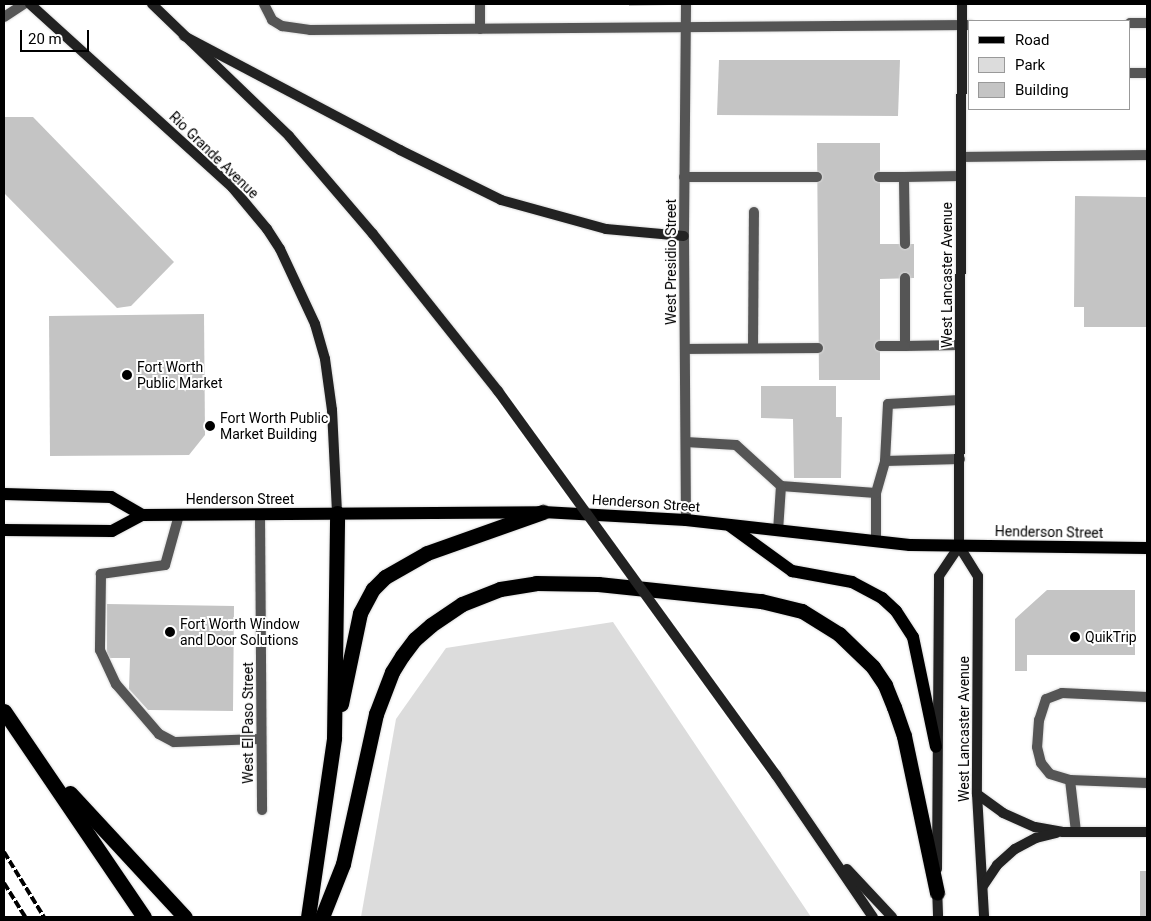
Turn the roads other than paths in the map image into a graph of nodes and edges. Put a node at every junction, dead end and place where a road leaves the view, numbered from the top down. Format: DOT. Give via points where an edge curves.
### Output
graph roads {
  1 [pos="24,4"];
  2 [pos="30,4"];
  3 [pos="152,4"];
  4 [pos="264,4"];
  5 [pos="480,4"];
  6 [pos="686,4"];
  7 [pos="962,4"];
  8 [pos="4,18"];
  9 [pos="1131,23"];
  10 [pos="1147,23"];
  11 [pos="966,25"];
  12 [pos="686,27"];
  13 [pos="480,29"];
  14 [pos="184,36"];
  15 [pos="1131,73"];
  16 [pos="1147,73"];
  17 [pos="1147,155"];
  18 [pos="962,158"];
  19 [pos="961,176"];
  20 [pos="684,177"];
  21 [pos="817,177"];
  22 [pos="879,177"];
  23 [pos="904,177"];
  24 [pos="754,212"];
  25 [pos="684,236"];
  26 [pos="905,244"];
  27 [pos="905,278"];
  28 [pos="960,345"];
  29 [pos="880,346"];
  30 [pos="905,346"];
  31 [pos="753,348"];
  32 [pos="818,348"];
  33 [pos="685,350"];
  34 [pos="960,400"];
  35 [pos="686,442"];
  36 [pos="960,459"];
  37 [pos="886,461"];
  38 [pos="781,486"];
  39 [pos="876,493"];
  40 [pos="4,494"];
  41 [pos="543,512"];
  42 [pos="337,513"];
  43 [pos="142,515"];
  44 [pos="178,515"];
  45 [pos="260,515"];
  46 [pos="686,520"];
  47 [pos="730,526"];
  48 [pos="4,530"];
  49 [pos="778,531"];
  50 [pos="876,542"];
  51 [pos="958,546"];
  52 [pos="1147,548"];
  53 [pos="1147,698"];
  54 [pos="4,711"];
  55 [pos="334,738"];
  56 [pos="261,739"];
  57 [pos="936,748"];
  58 [pos="36,755"];
  59 [pos="1070,780"];
  60 [pos="1147,783"];
  61 [pos="977,794"];
  62 [pos="262,810"];
  63 [pos="1062,832"];
  64 [pos="1076,832"];
  65 [pos="1147,832"];
  66 [pos="826,846"];
  67 [pos="983,886"];
  68 [pos="937,893"];
  69 [pos="888,914"];
  70 [pos="144,917"];
  71 [pos="185,917"];
  72 [pos="308,917"];
  73 [pos="322,917"];
  74 [pos="873,917"];
  75 [pos="938,917"];
  76 [pos="984,917"];
  1 -- 8 [label="street"];
  2 -- 42 [label="main road, Rio Grande Avenue" via="232,187 280,249 315,324 325,359 332,410"];
  3 -- 14 [label="main road"];
  4 -- 13 [label="street" via="272,20 282,26 310,30"];
  5 -- 13 [label="street"];
  6 -- 12 [label="street, West Presidio Street"];
  7 -- 11 [label="main road, West Lancaster Avenue"];
  9 -- 10 [label="street"];
  11 -- 12 [label="street"];
  11 -- 18 [label="main road, West Lancaster Avenue"];
  12 -- 13 [label="street"];
  12 -- 20 [label="street, West Presidio Street"];
  14 -- 25 [label="main road" via="501,200 606,229"];
  14 -- 66 [label="main road, bridge" via="289,136 373,234 498,391"];
  15 -- 16 [label="street"];
  17 -- 18 [label="street"];
  18 -- 19 [label="main road, West Lancaster Avenue"];
  19 -- 23 [label="street"];
  19 -- 28 [label="main road, West Lancaster Avenue"];
  20 -- 21 [label="street"];
  20 -- 25 [label="street, West Presidio Street"];
  22 -- 23 [label="street"];
  23 -- 26 [label="street"];
  24 -- 31 [label="street"];
  25 -- 33 [label="street, West Presidio Street"];
  27 -- 30 [label="street"];
  28 -- 30 [label="street"];
  28 -- 34 [label="main road, West Lancaster Avenue"];
  29 -- 30 [label="street"];
  31 -- 32 [label="street"];
  31 -- 33 [label="street"];
  33 -- 35 [label="street, West Presidio Street"];
  34 -- 36 [label="main road, West Lancaster Avenue"];
  34 -- 37 [label="street" via="888,404"];
  35 -- 38 [label="street" via="736,445"];
  35 -- 46 [label="street, West Presidio Street"];
  36 -- 37 [label="street"];
  36 -- 51 [label="main road, West Lancaster Avenue"];
  37 -- 39 [label="street"];
  38 -- 39 [label="street"];
  38 -- 49 [label="street"];
  39 -- 50 [label="street"];
  40 -- 43 [label="main road" via="111,497"];
  41 -- 42 [label="main road, Henderson Street"];
  41 -- 46 [label="main road, Henderson Street"];
  41 -- 55 [label="highway" via="413,559 373,589 360,613"];
  42 -- 45 [label="main road, Henderson Street"];
  42 -- 55 [label="highway"];
  43 -- 44 [label="main road, Henderson Street"];
  43 -- 48 [label="main road, Henderson Street" via="112,531"];
  44 -- 45 [label="main road, Henderson Street"];
  44 -- 56 [label="street" via="166,565 101,574 100,650 116,684 158,734 174,742"];
  45 -- 56 [label="street, West El Paso Street"];
  46 -- 47 [label="main road, Henderson Street"];
  47 -- 49 [label="main road, Henderson Street"];
  47 -- 57 [label="main road" via="792,571 852,582 874,593 896,611 913,637"];
  49 -- 50 [label="main road, Henderson Street"];
  50 -- 51 [label="main road, Henderson Street"];
  51 -- 52 [label="main road, Henderson Street"];
  51 -- 57 [label="main road, West Lancaster Avenue" via="939,576"];
  51 -- 61 [label="main road, West Lancaster Avenue" via="978,576"];
  53 -- 59 [label="street" via="1062,692 1046,699 1039,720 1037,748 1041,763 1050,774"];
  54 -- 58 [label="highway"];
  55 -- 72 [label="highway"];
  56 -- 62 [label="street, West El Paso Street"];
  57 -- 68 [label="main road, West Lancaster Avenue"];
  58 -- 70 [label="highway"];
  58 -- 71 [label="highway"];
  59 -- 60 [label="street"];
  59 -- 64 [label="street"];
  61 -- 63 [label="main road" via="1014,818 1035,827"];
  61 -- 67 [label="main road, West Lancaster Avenue"];
  63 -- 64 [label="main road"];
  63 -- 67 [label="main road" via="1036,838 1015,849 997,865"];
  64 -- 65 [label="main road"];
  66 -- 69 [label="main road"];
  66 -- 74 [label="main road"];
  67 -- 76 [label="main road, West Lancaster Avenue"];
  68 -- 73 [label="highway" via="904,736 894,706 886,685 873,667 839,634 802,611 761,601 598,584 536,583 500,589 462,604 415,639 402,656 376,714 343,864"];
  68 -- 75 [label="main road, West Lancaster Avenue"];
}
